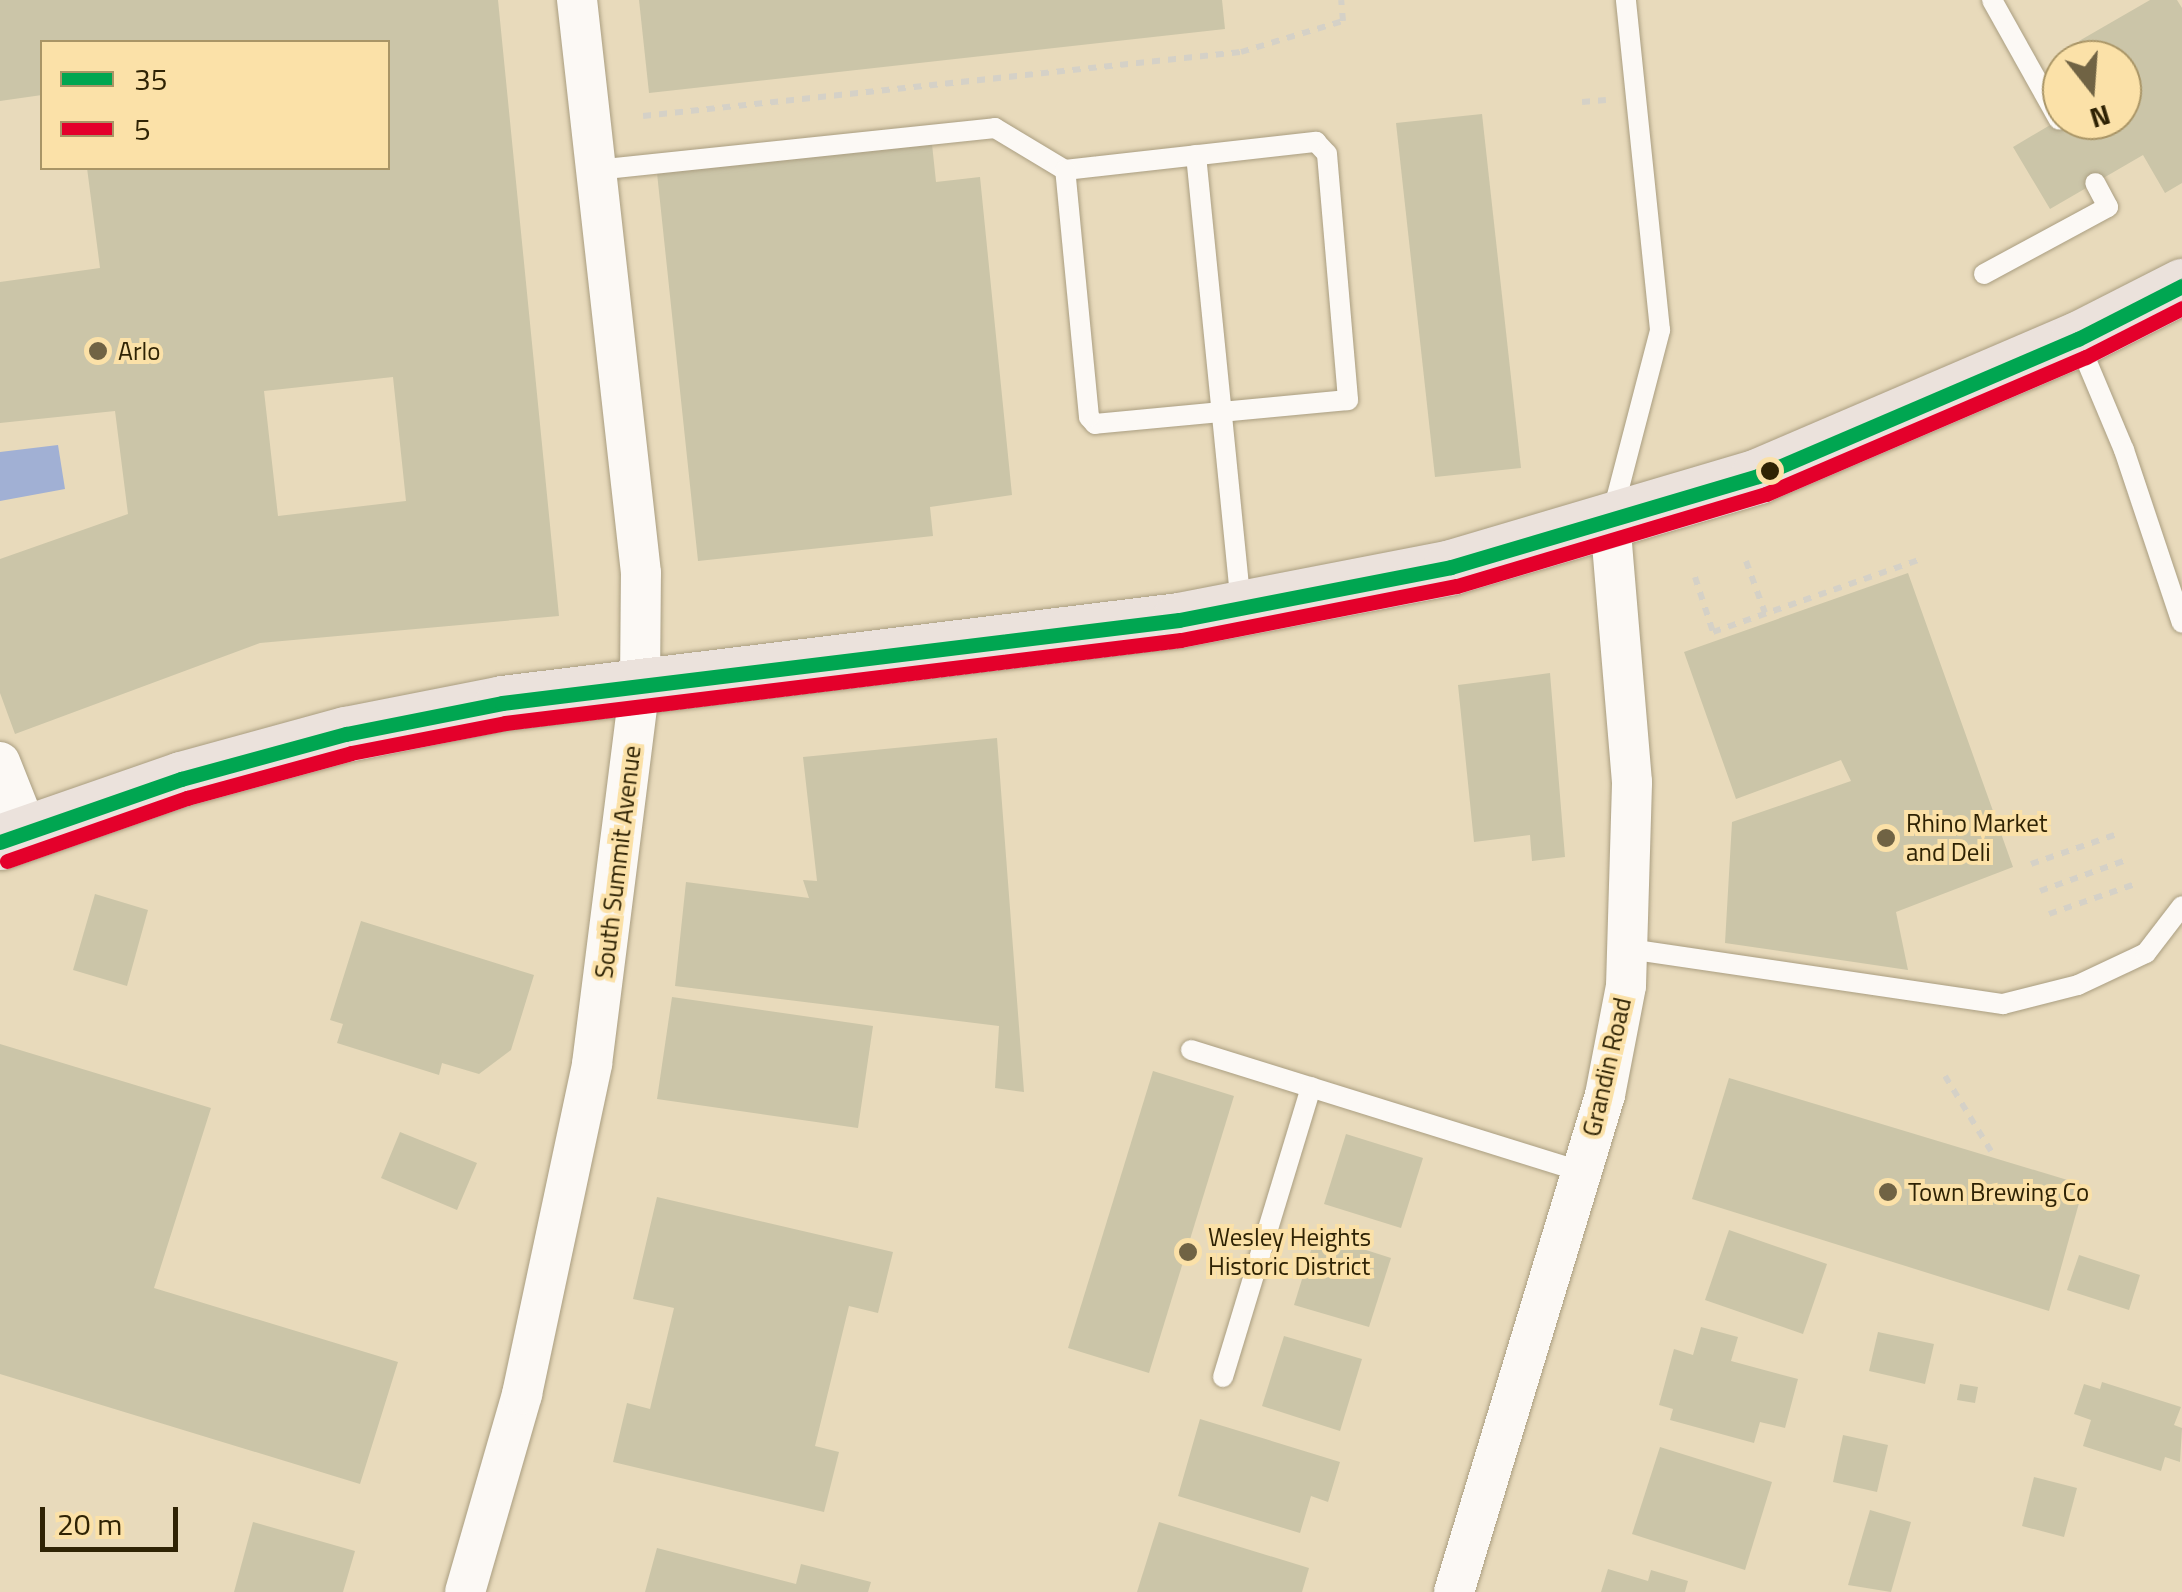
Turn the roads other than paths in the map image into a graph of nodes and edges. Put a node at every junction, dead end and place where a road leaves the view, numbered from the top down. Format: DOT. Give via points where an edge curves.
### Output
graph roads {
  1 [pos="577,0"];
  2 [pos="1626,0"];
  3 [pos="1992,0"];
  4 [pos="2042,90"];
  5 [pos="1196,156"];
  6 [pos="596,170"];
  7 [pos="1066,170"];
  8 [pos="2095,183"];
  9 [pos="1984,274"];
  10 [pos="2182,286"];
  11 [pos="2182,307"];
  12 [pos="2099,329"];
  13 [pos="1220,416"];
  14 [pos="1610,522"];
  15 [pos="1242,611"];
  16 [pos="2182,623"];
  17 [pos="640,683"];
  18 [pos="0,762"];
  19 [pos="14,836"];
  20 [pos="2181,911"];
  21 [pos="1630,949"];
  22 [pos="1191,1050"];
  23 [pos="1311,1087"];
  24 [pos="1582,1172"];
  25 [pos="1223,1377"];
  26 [pos="466,1592"];
  27 [pos="1454,1592"];
  1 -- 6 [label="street, South Summit Avenue"];
  2 -- 14 [label="lane" via="1660,330"];
  3 -- 4 [label="lane"];
  5 -- 7 [label="lane"];
  5 -- 13 [label="lane"];
  5 -- 13 [label="lane" via="1316,142 1327,154 1351,393 1341,404"];
  6 -- 7 [label="lane" via="995,128"];
  6 -- 17 [label="street, South Summit Avenue" via="641,573"];
  7 -- 13 [label="lane" via="1089,416 1103,427"];
  8 -- 9 [label="lane" via="2108,207"];
  10 -- 12 [label="main road"];
  11 -- 12 [label="main road"];
  12 -- 14 [label="main road" via="1758,476"];
  12 -- 16 [label="lane" via="2124,450"];
  13 -- 15 [label="lane"];
  14 -- 15 [label="main road" via="1452,567"];
  14 -- 21 [label="street, Grandin Road" via="1632,782"];
  15 -- 17 [label="main road"];
  17 -- 19 [label="main road" via="346,734"];
  17 -- 26 [label="street, South Summit Avenue" via="592,1064 522,1394"];
  18 -- 19 [label="street"];
  20 -- 21 [label="lane" via="2146,953 2110,972 2003,1004"];
  21 -- 24 [label="street, Grandin Road" via="1605,1096"];
  22 -- 23 [label="lane"];
  23 -- 24 [label="lane"];
  23 -- 25 [label="lane"];
  24 -- 27 [label="street, Grandin Road"];
}
